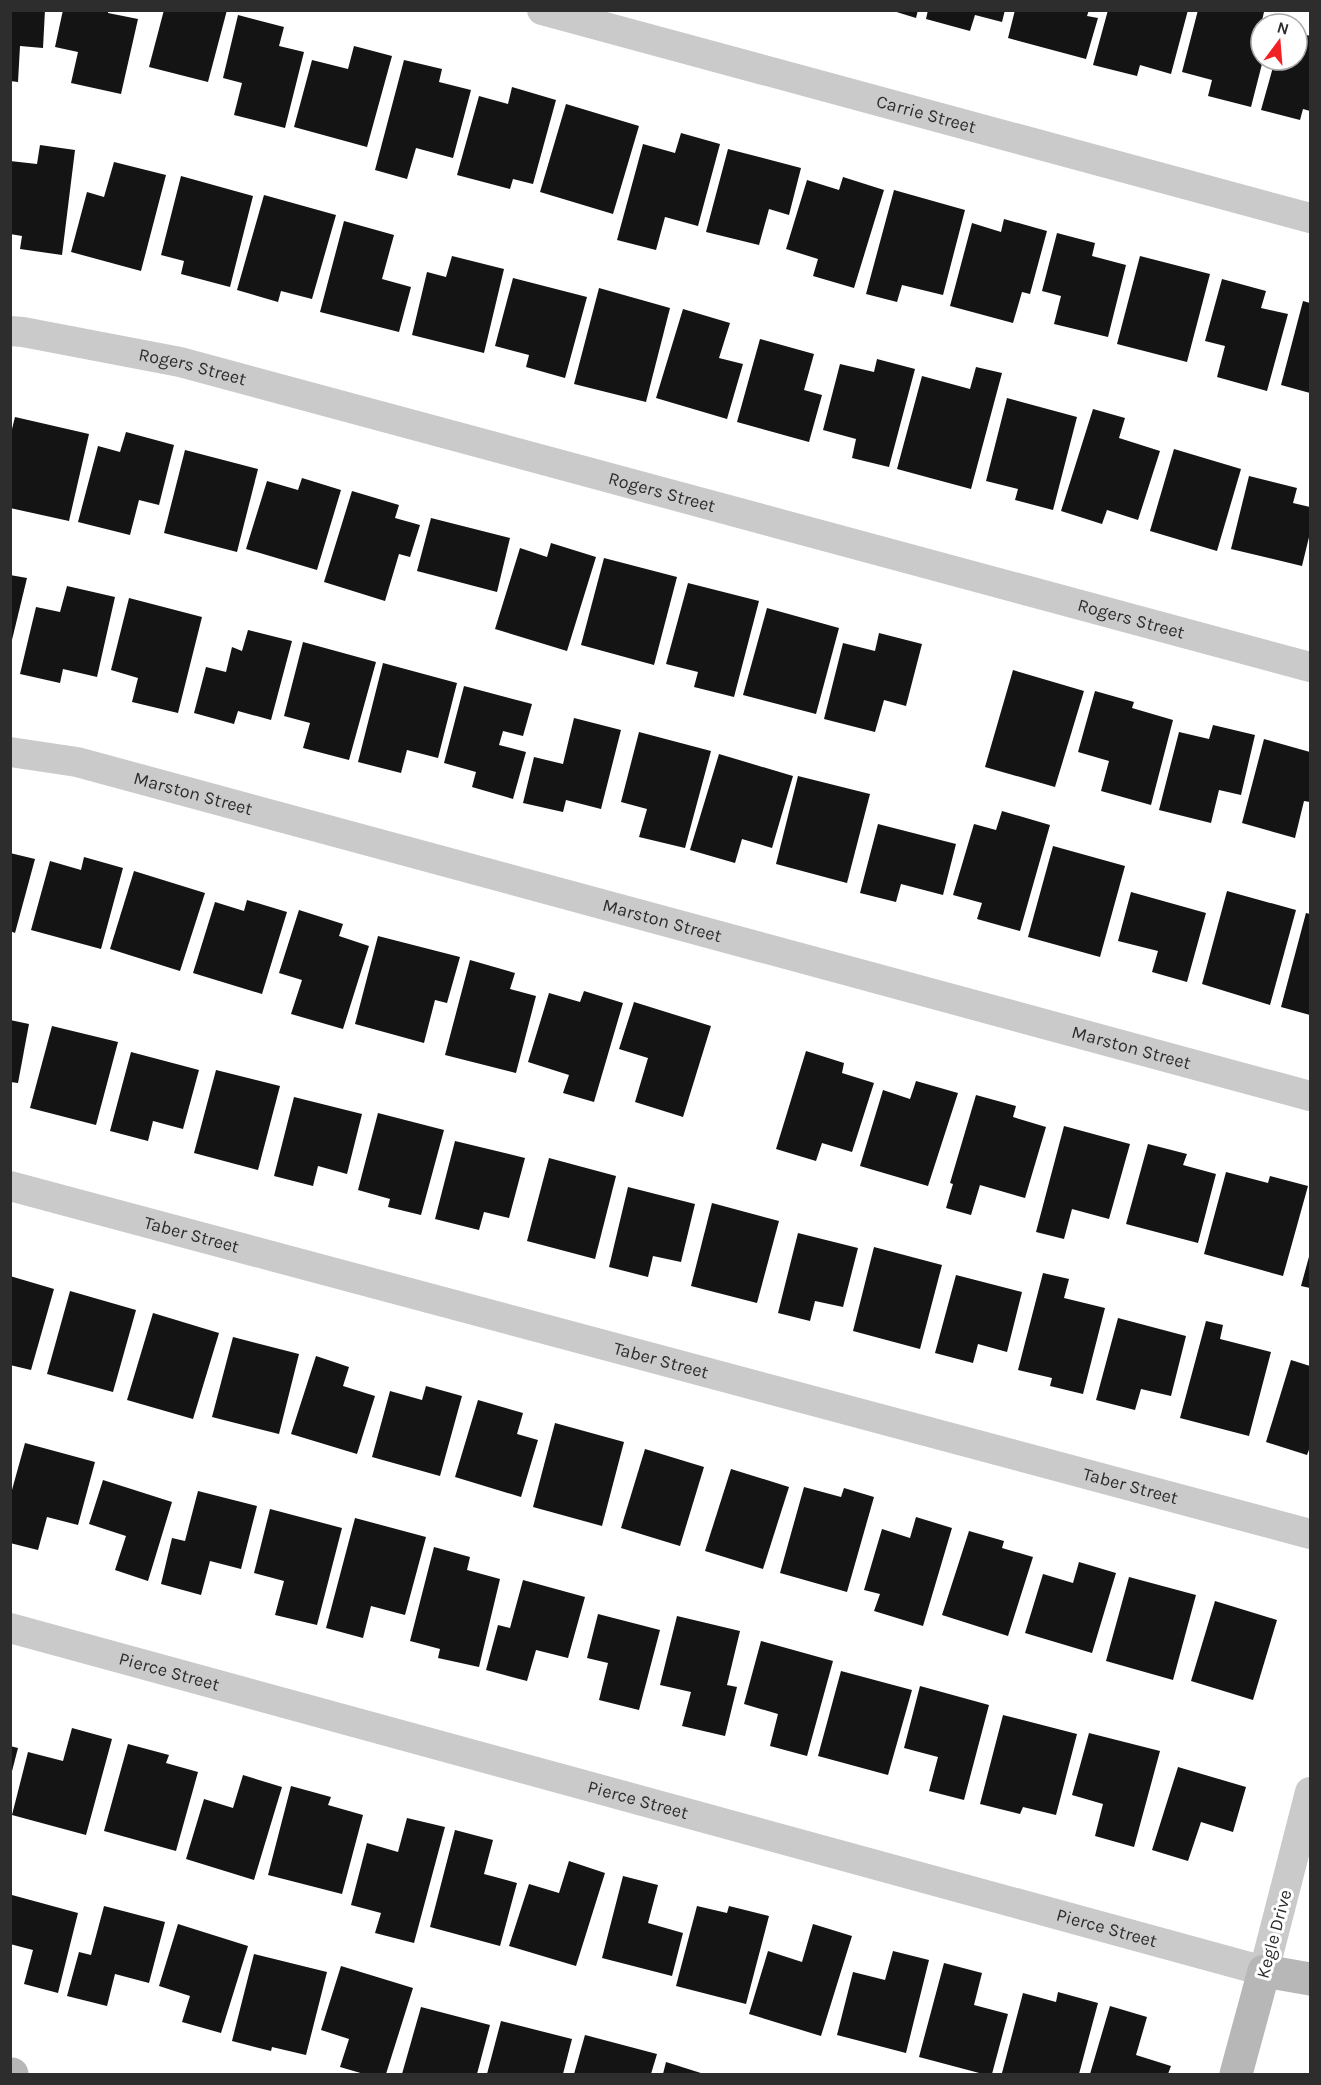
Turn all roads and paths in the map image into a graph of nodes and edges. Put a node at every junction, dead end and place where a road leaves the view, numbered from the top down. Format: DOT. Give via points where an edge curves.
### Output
graph roads {
  1 [pos="542,10"];
  2 [pos="1311,218"];
  3 [pos="10,332"];
  4 [pos="1311,667"];
  5 [pos="10,752"];
  6 [pos="1311,1096"];
  7 [pos="10,1186"];
  8 [pos="1311,1534"];
  9 [pos="10,1628"];
  10 [pos="1311,1792"];
  11 [pos="1264,1971"];
  12 [pos="1311,1979"];
  13 [pos="1236,2074"];
  1 -- 2 [label="street, Carrie Street"];
  3 -- 4 [label="street, Rogers Street" via="180,362"];
  5 -- 6 [label="street, Marston Street" via="77,762"];
  7 -- 8 [label="street, Taber Street"];
  9 -- 11 [label="street, Pierce Street"];
  10 -- 11 [label="street, Kegle Drive"];
  11 -- 12 [label="street"];
  11 -- 13 [label="street, Kegle Drive"];
}
